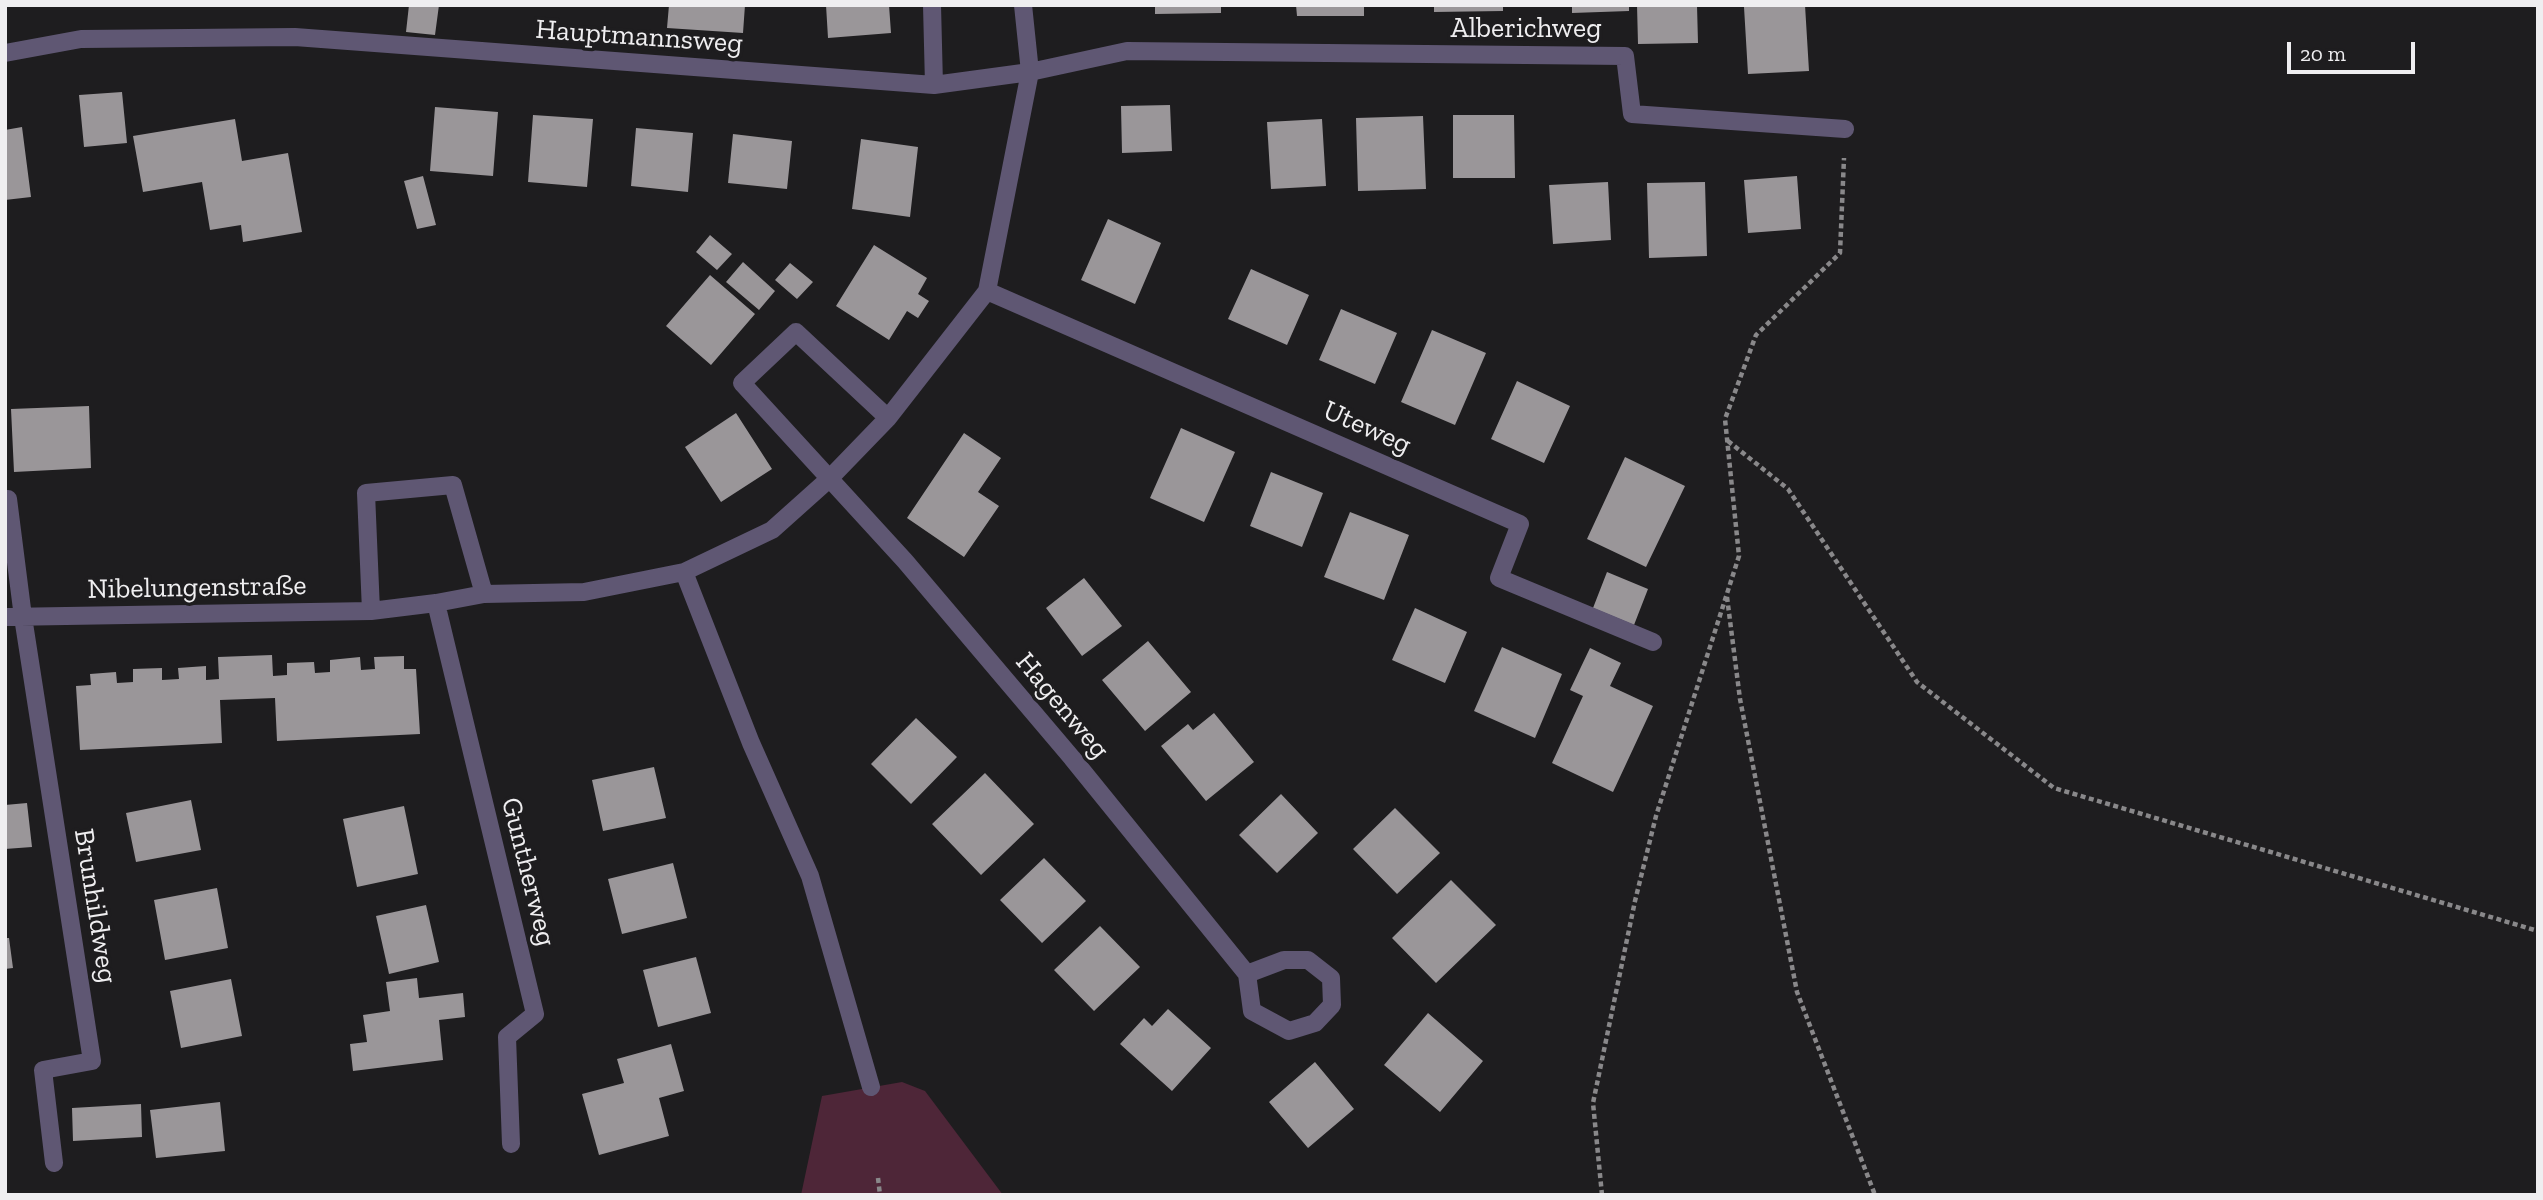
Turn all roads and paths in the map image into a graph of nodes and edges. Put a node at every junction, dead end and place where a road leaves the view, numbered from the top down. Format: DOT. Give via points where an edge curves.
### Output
graph roads {
  1 [pos="932,5"];
  2 [pos="1023,5"];
  3 [pos="5,53"];
  4 [pos="1030,72"];
  5 [pos="934,85"];
  6 [pos="1845,129"];
  7 [pos="987,291"];
  8 [pos="887,418"];
  9 [pos="1727,440"];
  10 [pos="829,479"];
  11 [pos="5,499"];
  12 [pos="684,572"];
  13 [pos="484,594"];
  14 [pos="1727,594"];
  15 [pos="436,603"];
  16 [pos="371,611"];
  17 [pos="14,617"];
  18 [pos="1653,642"];
  19 [pos="2538,931"];
  20 [pos="1247,974"];
  21 [pos="871,1087"];
  22 [pos="511,1144"];
  23 [pos="54,1163"];
  24 [pos="878,1178"];
  25 [pos="880,1195"];
  26 [pos="1602,1195"];
  27 [pos="1875,1195"];
  1 -- 5 [label="street"];
  2 -- 4 [label="street"];
  3 -- 5 [label="street, Hauptmannsweg" via="81,39 295,37"];
  4 -- 5 [label="street, Hauptmannsweg"];
  4 -- 6 [label="street, Alberichweg" via="1127,51 1625,56 1632,114"];
  4 -- 7 [label="street, Nibelungenstraße"];
  6 -- 9 [label="path" via="1840,253 1756,335 1725,419"];
  7 -- 8 [label="street, Nibelungenstraße"];
  7 -- 18 [label="street, Uteweg" via="1520,524 1499,578"];
  8 -- 10 [label="street, Nibelungenstraße"];
  8 -- 10 [label="street" via="796,332 742,383"];
  9 -- 14 [label="path" via="1739,556"];
  9 -- 19 [label="path" via="1788,489 1917,682 2054,789"];
  10 -- 12 [label="street, Nibelungenstraße" via="772,530"];
  10 -- 20 [label="street, Hagenweg" via="1063,747"];
  11 -- 17 [label="street"];
  12 -- 13 [label="street, Nibelungenstraße" via="584,592"];
  12 -- 21 [label="street" via="751,743 810,876"];
  13 -- 15 [label="street, Nibelungenstraße"];
  13 -- 16 [label="street" via="453,485 366,493"];
  14 -- 26 [label="path" via="1656,816 1635,901 1593,1103"];
  14 -- 27 [label="path" via="1740,699 1797,992"];
  15 -- 16 [label="street, Nibelungenstraße"];
  15 -- 22 [label="street, Guntherweg" via="535,1014 507,1037"];
  16 -- 17 [label="street, Nibelungenstraße"];
  17 -- 23 [label="street, Brunhildweg" via="92,1061 43,1070"];
  20 -- 20 [label="street" via="1284,960 1308,960 1331,978 1332,1005 1315,1023 1289,1031 1252,1011"];
  24 -- 25 [label="path"];
}
